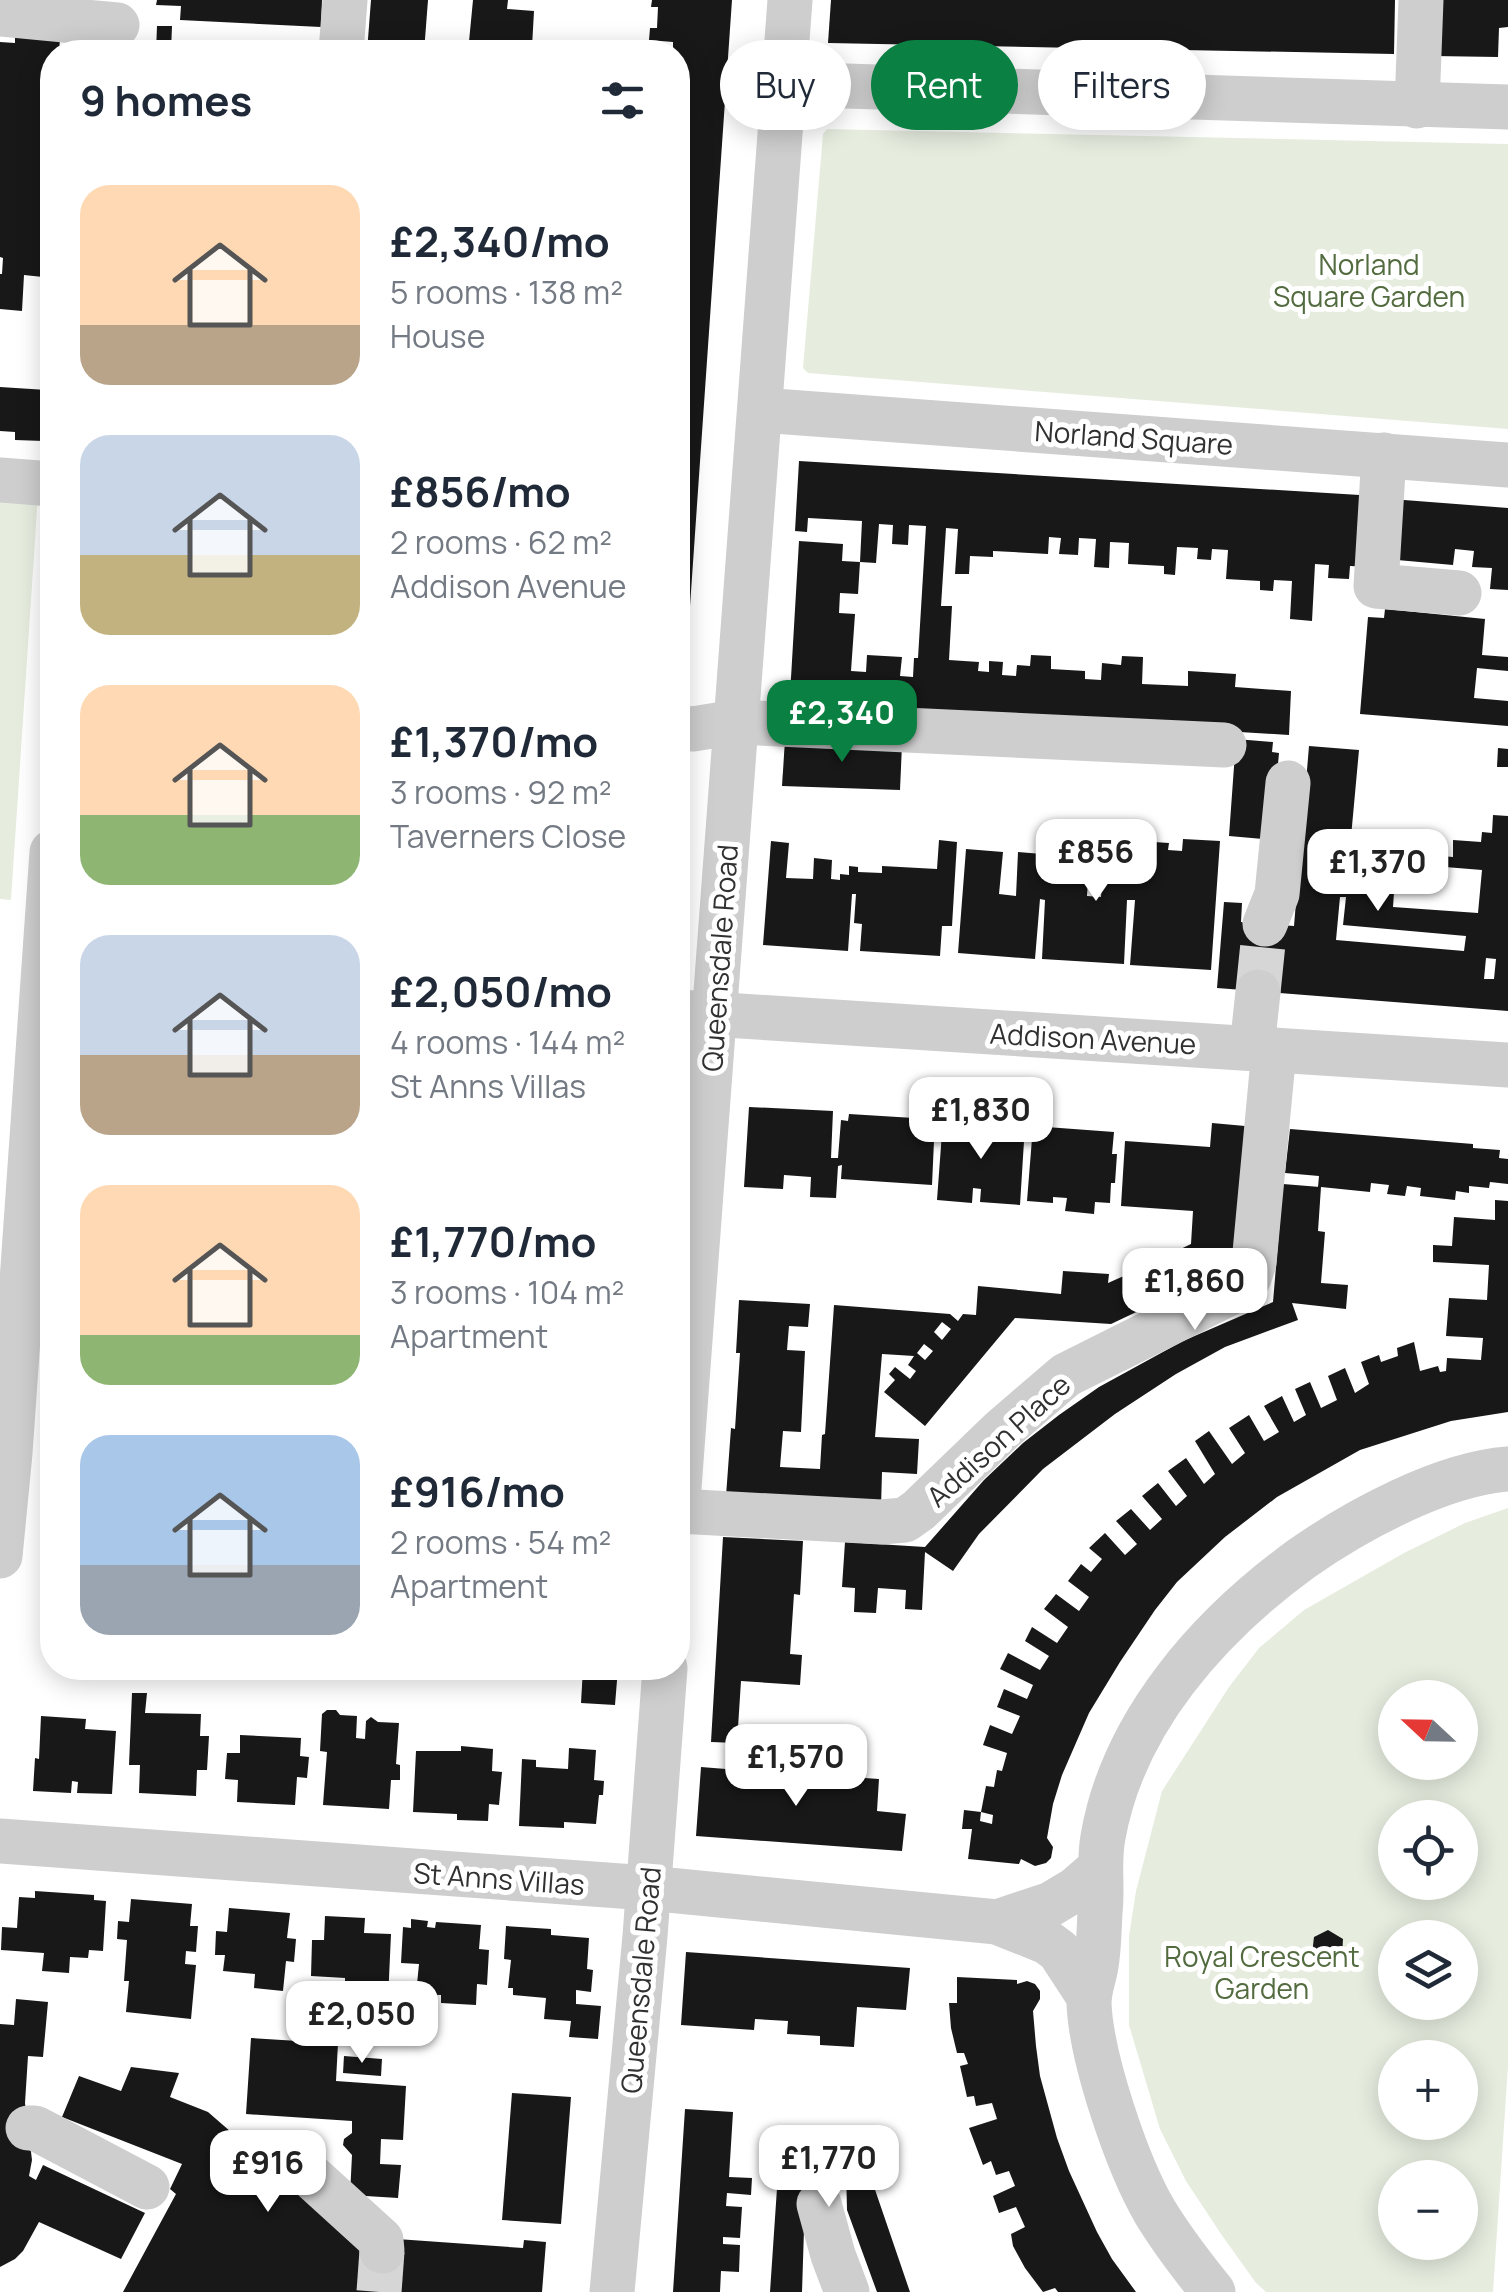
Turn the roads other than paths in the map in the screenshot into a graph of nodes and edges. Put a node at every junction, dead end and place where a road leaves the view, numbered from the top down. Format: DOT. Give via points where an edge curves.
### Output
graph roads {
  1 [pos="345,0"];
  2 [pos="790,0"];
  3 [pos="1421,0"];
  4 [pos="0,14"];
  5 [pos="117,26"];
  6 [pos="342,40"];
  7 [pos="787,40"];
  8 [pos="851,86"];
  9 [pos="1418,106"];
  10 [pos="1508,107"];
  11 [pos="781,130"];
  12 [pos="760,410"];
  13 [pos="1384,456"];
  14 [pos="1508,465"];
  15 [pos="0,480"];
  16 [pos="40,483"];
  17 [pos="1459,592"];
  18 [pos="736,722"];
  19 [pos="690,729"];
  20 [pos="1224,745"];
  21 [pos="1288,783"];
  22 [pos="1265,924"];
  23 [pos="1258,992"];
  24 [pos="696,1014"];
  25 [pos="1263,1049"];
  26 [pos="40,1061"];
  27 [pos="1508,1065"];
  28 [pos="690,1176"];
  29 [pos="5,1452"];
  30 [pos="1508,1469"];
  31 [pos="690,1512"];
  32 [pos="0,1556"];
  33 [pos="664,1680"];
  34 [pos="0,1841"];
  35 [pos="1098,1869"];
  36 [pos="648,1888"];
  37 [pos="998,1922"];
  38 [pos="1089,1997"];
  39 [pos="28,2128"];
  40 [pos="292,2159"];
  41 [pos="147,2187"];
  42 [pos="819,2204"];
  43 [pos="382,2250"];
  44 [pos="612,2292"];
  45 [pos="847,2292"];
  46 [pos="1213,2292"];
  1 -- 6 [label="street"];
  2 -- 7 [label="street"];
  3 -- 9 [label="street"];
  4 -- 5 [label="street"];
  8 -- 9 [label="street"];
  9 -- 10 [label="street"];
  11 -- 12 [label="street"];
  12 -- 13 [label="street, Norland Square"];
  12 -- 18 [label="street, Queensdale Road"];
  13 -- 14 [label="street, Norland Square"];
  13 -- 17 [label="street" via="1376,586"];
  15 -- 16 [label="street"];
  18 -- 19 [label="street"];
  18 -- 20 [label="street"];
  18 -- 24 [label="street, Queensdale Road"];
  21 -- 22 [label="street" via="1277,894"];
  23 -- 25 [label="street, Addison Place"];
  24 -- 25 [label="street, Addison Avenue"];
  24 -- 28 [label="street, Queensdale Road"];
  25 -- 27 [label="street, Addison Avenue"];
  25 -- 31 [label="street, Addison Place" via="1254,1263 1238,1289 1066,1374 905,1520"];
  26 -- 29 [label="street"];
  29 -- 32 [label="street"];
  30 -- 35 [label="street" via="1464,1476 1400,1502 1330,1539 1242,1606 1184,1669 1141,1732 1118,1780"];
  33 -- 36 [label="street, Queensdale Road"];
  34 -- 36 [label="street, St Anns Villas"];
  35 -- 37 [label="street, St Anns Villas" via="1051,1904"];
  35 -- 38 [label="street" via="1102,1897"];
  36 -- 37 [label="street, St Anns Villas"];
  36 -- 44 [label="street, Queensdale Road"];
  37 -- 38 [label="street, St Anns Villas" via="1059,1951"];
  38 -- 46 [label="street" via="1091,2030 1127,2149 1153,2208"];
  39 -- 41 [label="street"];
  40 -- 43 [label="street" via="381,2240"];
  42 -- 45 [label="street"];
}
